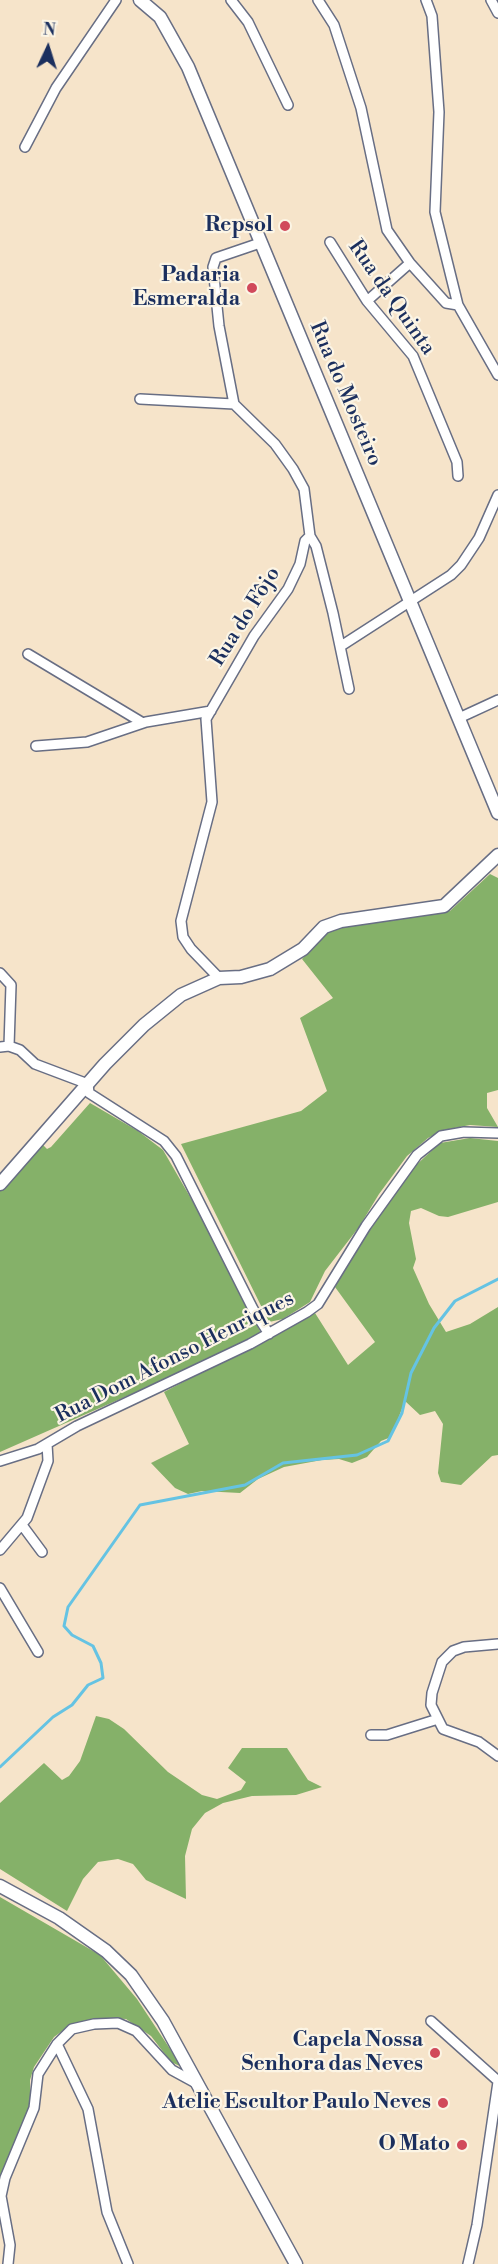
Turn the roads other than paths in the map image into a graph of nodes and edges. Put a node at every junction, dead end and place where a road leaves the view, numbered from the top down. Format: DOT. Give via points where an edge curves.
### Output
graph roads {
  1 [pos="116,0"];
  2 [pos="140,0"];
  3 [pos="231,0"];
  4 [pos="318,0"];
  5 [pos="426,0"];
  6 [pos="491,0"];
  7 [pos="498,14"];
  8 [pos="288,105"];
  9 [pos="25,147"];
  10 [pos="330,242"];
  11 [pos="260,243"];
  12 [pos="410,263"];
  13 [pos="368,301"];
  14 [pos="458,305"];
  15 [pos="498,375"];
  16 [pos="140,399"];
  17 [pos="234,404"];
  18 [pos="458,476"];
  19 [pos="498,495"];
  20 [pos="310,536"];
  21 [pos="410,602"];
  22 [pos="341,646"];
  23 [pos="28,654"];
  24 [pos="349,689"];
  25 [pos="498,700"];
  26 [pos="210,711"];
  27 [pos="459,718"];
  28 [pos="143,723"];
  29 [pos="36,746"];
  30 [pos="498,813"];
  31 [pos="498,855"];
  32 [pos="0,973"];
  33 [pos="219,978"];
  34 [pos="4,1047"];
  35 [pos="88,1084"];
  36 [pos="498,1133"];
  37 [pos="0,1184"];
  38 [pos="269,1334"];
  39 [pos="47,1444"];
  40 [pos="0,1461"];
  41 [pos="22,1525"];
  42 [pos="0,1550"];
  43 [pos="42,1551"];
  44 [pos="0,1588"];
  45 [pos="498,1644"];
  46 [pos="38,1652"];
  47 [pos="438,1719"];
  48 [pos="371,1735"];
  49 [pos="498,1756"];
  50 [pos="0,1886"];
  51 [pos="431,2021"];
  52 [pos="57,2044"];
  53 [pos="498,2081"];
  54 [pos="194,2082"];
  55 [pos="8,2264"];
  56 [pos="128,2264"];
  57 [pos="296,2264"];
  58 [pos="468,2264"];
  1 -- 9 [label="street" via="56,88"];
  2 -- 11 [label="street, Rua do Mosteiro" via="160,17 174,38"];
  3 -- 8 [label="street" via="248,22"];
  4 -- 12 [label="street" via="334,25 361,108 382,216"];
  5 -- 14 [label="street" via="432,16 439,112 435,212"];
  6 -- 7 [label="street"];
  10 -- 13 [label="street, Rua da Quinta"];
  11 -- 17 [label="street" via="216,258 213,267 219,326"];
  11 -- 21 [label="street, Rua do Mosteiro"];
  12 -- 13 [label="street"];
  12 -- 14 [label="street" via="446,303"];
  13 -- 18 [label="street, Rua da Quinta" via="413,356 457,462"];
  14 -- 15 [label="street"];
  16 -- 17 [label="street"];
  17 -- 20 [label="street, Rua do Fôjo" via="275,444 293,469 304,489"];
  19 -- 21 [label="street" via="479,538 461,565"];
  20 -- 22 [label="street" via="316,546"];
  20 -- 26 [label="street, Rua do Fôjo" via="304,541 300,564 288,589 254,636"];
  21 -- 22 [label="street"];
  21 -- 27 [label="street, Rua do Mosteiro"];
  22 -- 24 [label="street"];
  23 -- 28 [label="street"];
  25 -- 27 [label="street"];
  26 -- 28 [label="street"];
  26 -- 33 [label="street, Rua do Fôjo" via="206,719 212,802 181,921 183,937 191,949"];
  27 -- 30 [label="street, Rua do Mosteiro"];
  28 -- 29 [label="street" via="87,742"];
  31 -- 33 [label="street" via="444,906 341,921 324,927 303,949 270,969"];
  32 -- 34 [label="street" via="11,985"];
  33 -- 35 [label="street" via="181,995 144,1025"];
  34 -- 35 [label="street" via="20,1050 35,1064"];
  35 -- 37 [label="street"];
  35 -- 38 [label="street" via="89,1093 155,1134 176,1156"];
  36 -- 38 [label="street, Rua Dom Afonso Henriques" via="441,1136 417,1155 366,1226 318,1304"];
  38 -- 39 [label="street, Rua Dom Afonso Henriques"];
  39 -- 40 [label="street, Rua Dom Afonso Henriques"];
  39 -- 41 [label="street" via="48,1461 41,1484"];
  41 -- 42 [label="street"];
  41 -- 43 [label="street"];
  44 -- 46 [label="street"];
  45 -- 47 [label="street" via="464,1647 442,1662 431,1705"];
  47 -- 48 [label="street" via="387,1735"];
  47 -- 49 [label="street" via="443,1729 479,1742"];
  50 -- 54 [label="street" via="60,1918 106,1951 131,1975 163,2021"];
  51 -- 53 [label="street"];
  52 -- 54 [label="street" via="72,2029 118,2023 136,2031 172,2070"];
  52 -- 55 [label="street" via="38,2074 34,2108 5,2178 1,2196 10,2245"];
  52 -- 56 [label="street" via="88,2109 107,2212"];
  53 -- 58 [label="street"];
  54 -- 57 [label="street"];
}
